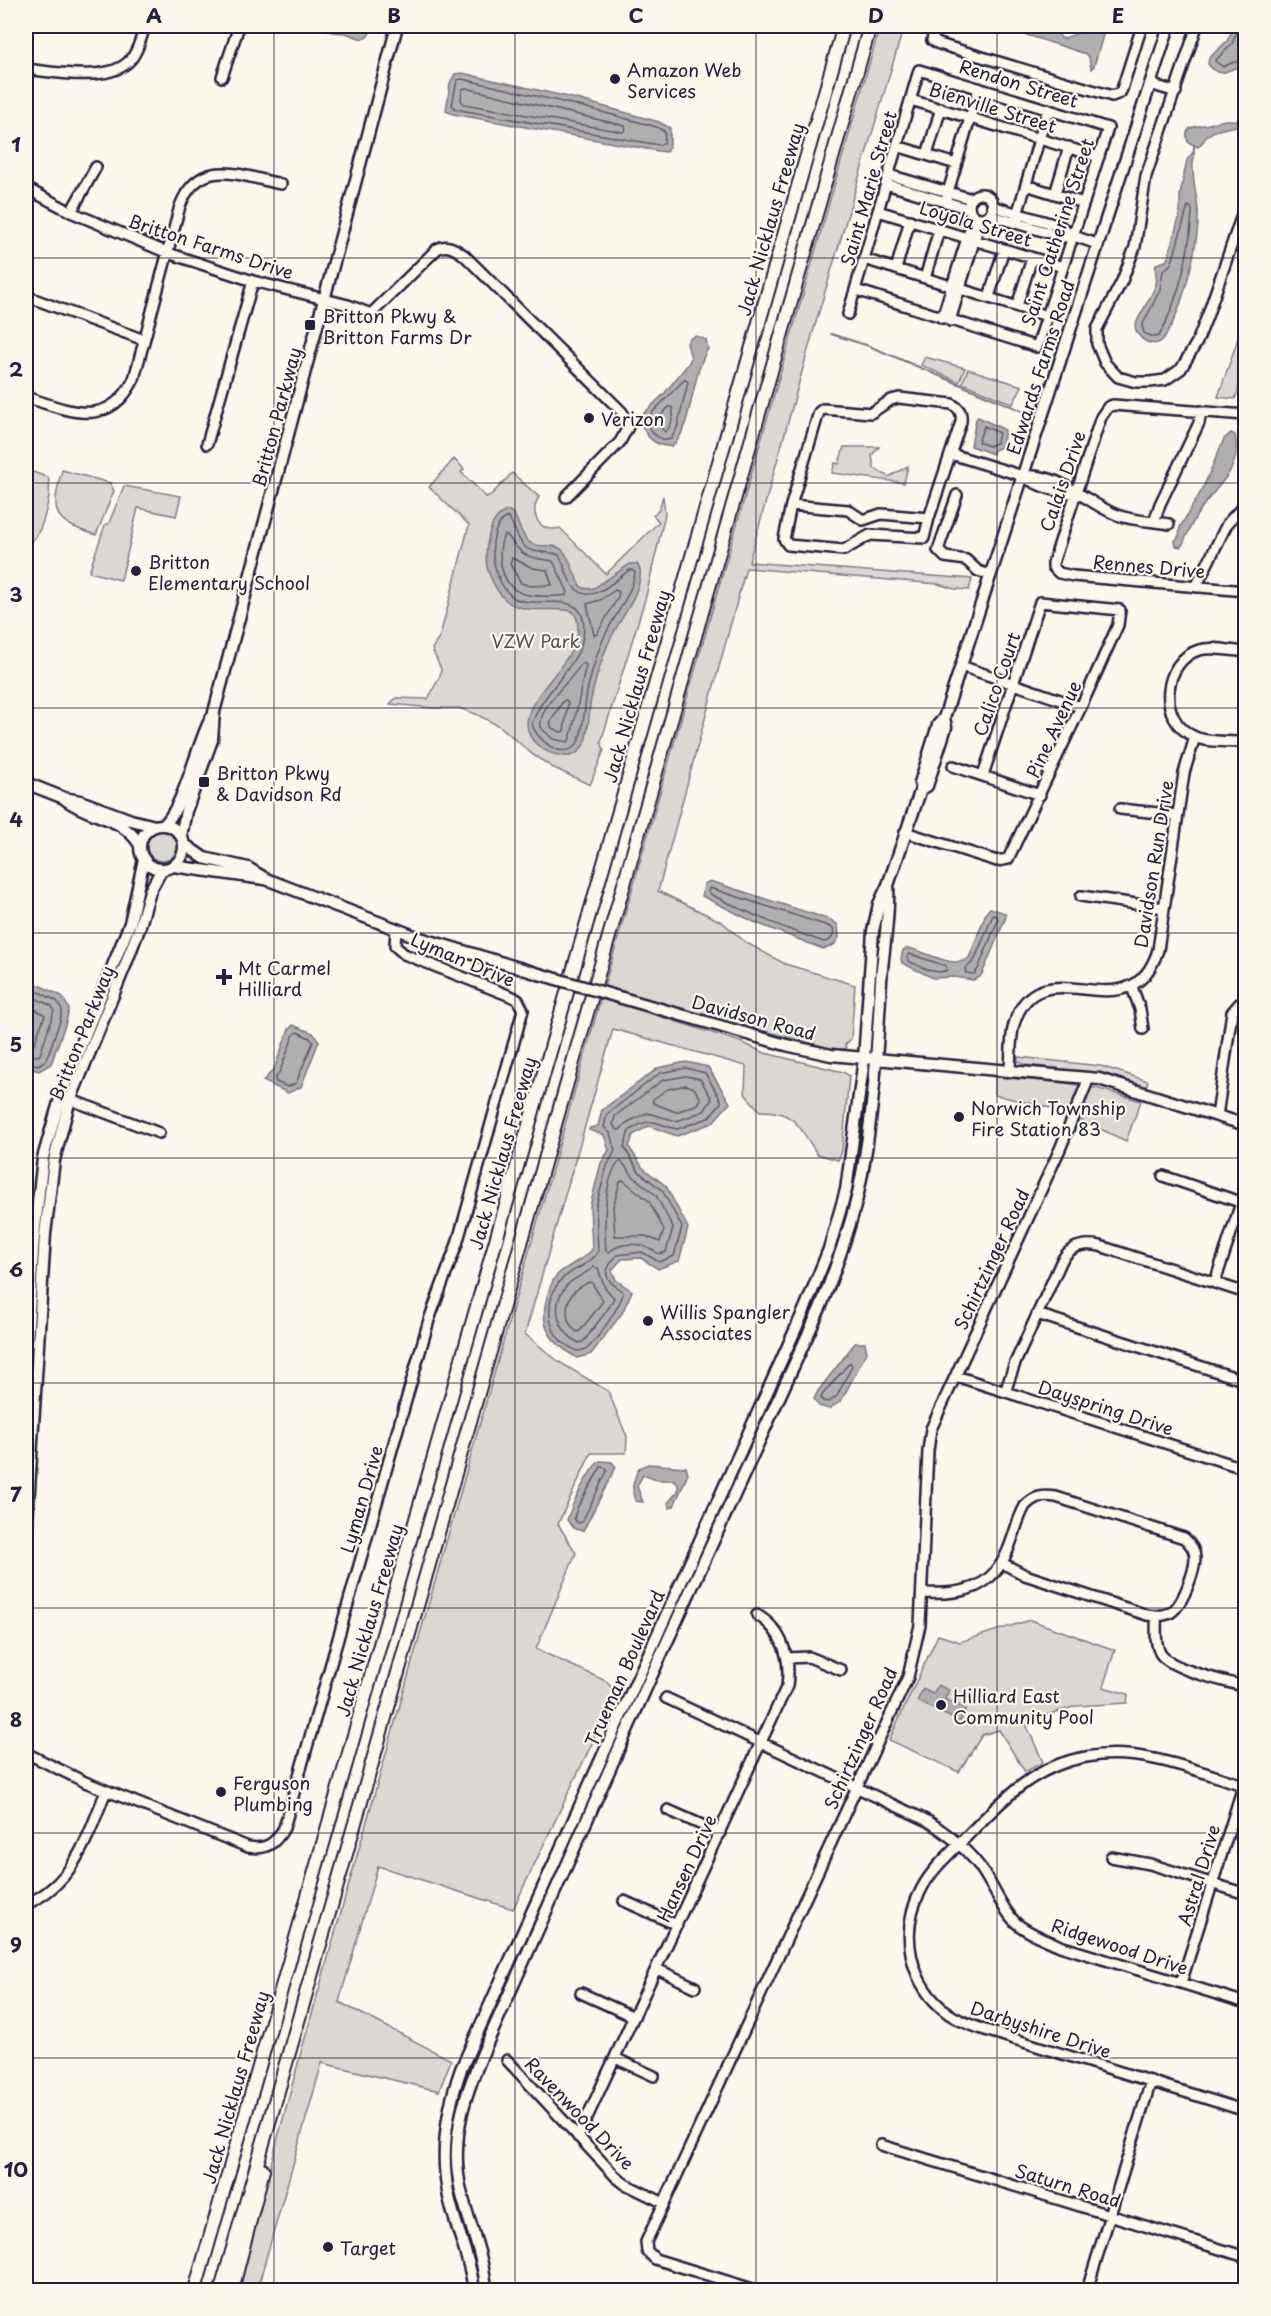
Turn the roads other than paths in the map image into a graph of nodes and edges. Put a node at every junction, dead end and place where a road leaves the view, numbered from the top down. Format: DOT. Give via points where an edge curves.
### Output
graph roads {
  1 [pos="145,26"];
  2 [pos="239,26"];
  3 [pos="397,26"];
  4 [pos="844,26"];
  5 [pos="870,26"];
  6 [pos="936,26"];
  7 [pos="1142,26"];
  8 [pos="1169,26"];
  9 [pos="1197,26"];
  10 [pos="26,69"];
  11 [pos="919,70"];
  12 [pos="222,77"];
  13 [pos="1150,84"];
  14 [pos="979,88"];
  15 [pos="1176,92"];
  16 [pos="911,100"];
  17 [pos="941,108"];
  18 [pos="1048,109"];
  19 [pos="970,118"];
  20 [pos="1108,128"];
  21 [pos="1040,139"];
  22 [pos="897,146"];
  23 [pos="1069,147"];
  24 [pos="927,155"];
  25 [pos="1099,157"];
  26 [pos="956,164"];
  27 [pos="96,166"];
  28 [pos="887,179"];
  29 [pos="281,184"];
  30 [pos="1026,185"];
  31 [pos="26,188"];
  32 [pos="948,192"];
  33 [pos="1055,194"];
  34 [pos="972,199"];
  35 [pos="945,202"];
  36 [pos="1084,203"];
  37 [pos="1245,203"];
  38 [pos="878,211"];
  39 [pos="71,212"];
  40 [pos="981,213"];
  41 [pos="1016,218"];
  42 [pos="910,220"];
  43 [pos="939,230"];
  44 [pos="1074,236"];
  45 [pos="971,239"];
  46 [pos="1097,244"];
  47 [pos="1004,249"];
  48 [pos="168,254"];
  49 [pos="1032,258"];
  50 [pos="864,259"];
  51 [pos="1064,267"];
  52 [pos="896,269"];
  53 [pos="925,278"];
  54 [pos="253,281"];
  55 [pos="956,287"];
  56 [pos="856,291"];
  57 [pos="26,296"];
  58 [pos="989,297"];
  59 [pos="324,300"];
  60 [pos="1017,306"];
  61 [pos="848,314"];
  62 [pos="1047,316"];
  63 [pos="946,320"];
  64 [pos="144,340"];
  65 [pos="26,397"];
  66 [pos="1201,411"];
  67 [pos="1245,415"];
  68 [pos="207,444"];
  69 [pos="951,454"];
  70 [pos="1023,476"];
  71 [pos="1075,493"];
  72 [pos="957,495"];
  73 [pos="566,497"];
  74 [pos="1245,503"];
  75 [pos="791,505"];
  76 [pos="929,518"];
  77 [pos="1154,522"];
  78 [pos="1169,524"];
  79 [pos="1053,567"];
  80 [pos="991,575"];
  81 [pos="1196,587"];
  82 [pos="1245,591"];
  83 [pos="1120,610"];
  84 [pos="1245,652"];
  85 [pos="960,666"];
  86 [pos="1015,684"];
  87 [pos="1081,706"];
  88 [pos="214,712"];
  89 [pos="1194,737"];
  90 [pos="1245,742"];
  91 [pos="953,766"];
  92 [pos="983,775"];
  93 [pos="26,783"];
  94 [pos="1040,795"];
  95 [pos="64,798"];
  96 [pos="1120,809"];
  97 [pos="1178,815"];
  98 [pos="159,826"];
  99 [pos="905,832"];
  100 [pos="183,840"];
  101 [pos="140,845"];
  102 [pos="144,859"];
  103 [pos="167,868"];
  104 [pos="266,879"];
  105 [pos="888,885"];
  106 [pos="1081,896"];
  107 [pos="1164,908"];
  108 [pos="396,929"];
  109 [pos="1132,987"];
  110 [pos="1245,1001"];
  111 [pos="1143,1029"];
  112 [pos="864,1059"];
  113 [pos="877,1061"];
  114 [pos="1010,1071"];
  115 [pos="1089,1078"];
  116 [pos="66,1097"];
  117 [pos="1217,1116"];
  118 [pos="1245,1125"];
  119 [pos="159,1133"];
  120 [pos="1163,1176"];
  121 [pos="1243,1203"];
  122 [pos="1215,1282"];
  123 [pos="1245,1293"];
  124 [pos="1037,1314"];
  125 [pos="29,1338"];
  126 [pos="26,1356"];
  127 [pos="956,1376"];
  128 [pos="1245,1381"];
  129 [pos="1005,1392"];
  130 [pos="1245,1469"];
  131 [pos="26,1537"];
  132 [pos="1002,1563"];
  133 [pos="922,1593"];
  134 [pos="757,1615"];
  135 [pos="1156,1616"];
  136 [pos="788,1658"];
  137 [pos="841,1670"];
  138 [pos="1244,1683"];
  139 [pos="666,1698"];
  140 [pos="762,1743"];
  141 [pos="26,1753"];
  142 [pos="1244,1783"];
  143 [pos="857,1788"];
  144 [pos="106,1791"];
  145 [pos="668,1810"];
  146 [pos="720,1833"];
  147 [pos="959,1844"];
  148 [pos="1111,1857"];
  149 [pos="1212,1884"];
  150 [pos="1245,1894"];
  151 [pos="624,1901"];
  152 [pos="26,1904"];
  153 [pos="677,1925"];
  154 [pos="657,1969"];
  155 [pos="1181,1983"];
  156 [pos="695,1987"];
  157 [pos="581,1993"];
  158 [pos="1245,2003"];
  159 [pos="634,2017"];
  160 [pos="615,2058"];
  161 [pos="507,2060"];
  162 [pos="654,2076"];
  163 [pos="1151,2081"];
  164 [pos="280,2085"];
  165 [pos="1245,2111"];
  166 [pos="578,2137"];
  167 [pos="881,2145"];
  168 [pos="220,2202"];
  169 [pos="664,2203"];
  170 [pos="1110,2215"];
  171 [pos="1245,2257"];
  172 [pos="189,2290"];
  173 [pos="195,2290"];
  174 [pos="221,2290"];
  175 [pos="232,2290"];
  176 [pos="474,2290"];
  177 [pos="486,2290"];
  178 [pos="756,2290"];
  179 [pos="1087,2290"];
  1 -- 10 [label="street" via="128,62 114,72"];
  2 -- 12 [label="street"];
  3 -- 59 [label="main road, Britton Parkway"];
  4 -- 168 [label="highway, Jack Nicklaus Freeway"];
  5 -- 164 [label="highway"];
  6 -- 7 [label="street" via="932,40 939,44 1107,96 1122,89"];
  8 -- 13 [label="main road, Edwards Farms Road"];
  9 -- 15 [label="street"];
  11 -- 14 [label="street, Rendon Street"];
  11 -- 16 [label="street, Saint Marie Street"];
  13 -- 15 [label="street"];
  13 -- 46 [label="main road, Edwards Farms Road"];
  14 -- 18 [label="street, Rendon Street"];
  14 -- 19 [label="street"];
  15 -- 37 [label="street" via="1146,176 1135,247 1097,329 1105,363 1118,377 1150,382 1165,380 1181,369 1197,342"];
  16 -- 17 [label="street, Bienville Street"];
  16 -- 22 [label="street, Saint Marie Street"];
  17 -- 19 [label="street, Bienville Street"];
  17 -- 24 [label="street"];
  18 -- 20 [label="street, Rendon Street"];
  18 -- 21 [label="street"];
  19 -- 21 [label="street, Bienville Street"];
  19 -- 26 [label="street"];
  20 -- 25 [label="street, Saint Catherine Street"];
  21 -- 23 [label="street, Bienville Street"];
  21 -- 30 [label="street"];
  22 -- 24 [label="street"];
  22 -- 28 [label="street, Saint Marie Street"];
  23 -- 25 [label="street, Bienville Street"];
  23 -- 33 [label="street"];
  24 -- 26 [label="street"];
  25 -- 36 [label="street, Saint Catherine Street"];
  26 -- 32 [label="street"];
  27 -- 39 [label="street"];
  28 -- 32 [label="street"];
  28 -- 35 [label="street"];
  28 -- 38 [label="street, Saint Marie Street"];
  29 -- 48 [label="street" via="218,172 198,178 185,195"];
  30 -- 33 [label="street"];
  30 -- 41 [label="street"];
  31 -- 39 [label="street, Britton Farms Drive"];
  32 -- 34 [label="street"];
  32 -- 35 [label="street"];
  33 -- 36 [label="street"];
  34 -- 40 [label="street"];
  34 -- 40 [label="street" via="983,195 991,200"];
  35 -- 40 [label="street"];
  36 -- 44 [label="street, Saint Catherine Street"];
  38 -- 42 [label="street, Loyola Street"];
  38 -- 50 [label="street, Saint Marie Street"];
  39 -- 48 [label="street, Britton Farms Drive"];
  40 -- 41 [label="street"];
  40 -- 45 [label="street"];
  41 -- 44 [label="street" via="1063,237"];
  42 -- 43 [label="street, Loyola Street"];
  42 -- 52 [label="street"];
  43 -- 45 [label="street, Loyola Street"];
  43 -- 53 [label="street"];
  44 -- 46 [label="street"];
  44 -- 51 [label="street, Saint Catherine Street"];
  45 -- 47 [label="street, Loyola Street"];
  45 -- 55 [label="street"];
  46 -- 70 [label="main road, Edwards Farms Road"];
  47 -- 49 [label="street, Loyola Street"];
  47 -- 58 [label="street"];
  48 -- 54 [label="street, Britton Farms Drive"];
  48 -- 64 [label="street"];
  49 -- 51 [label="street, Loyola Street"];
  49 -- 60 [label="street"];
  50 -- 52 [label="street"];
  50 -- 56 [label="street, Saint Marie Street"];
  51 -- 62 [label="street, Saint Catherine Street"];
  52 -- 53 [label="street"];
  53 -- 55 [label="street"];
  54 -- 59 [label="street, Britton Farms Drive"];
  54 -- 68 [label="street"];
  55 -- 58 [label="street"];
  55 -- 63 [label="street"];
  56 -- 61 [label="street, Saint Marie Street"];
  56 -- 63 [label="street"];
  57 -- 64 [label="street"];
  58 -- 60 [label="street"];
  59 -- 73 [label="street, Britton Farms Drive" via="348,304 371,314 437,249 445,246 464,255 622,412 629,425 620,442"];
  59 -- 88 [label="main road, Britton Parkway"];
  60 -- 62 [label="street"];
  62 -- 63 [label="street, Saint Catherine Street" via="1037,347"];
  64 -- 65 [label="street" via="134,379 113,406 92,413 80,412"];
  66 -- 67 [label="street"];
  66 -- 71 [label="street, Calais Drive" via="1108,407"];
  66 -- 77 [label="street"];
  69 -- 70 [label="street"];
  69 -- 75 [label="street" via="962,414 952,404 899,398 871,413 820,410"];
  69 -- 76 [label="street"];
  70 -- 71 [label="street" via="1060,493"];
  70 -- 80 [label="main road, Edwards Farms Road"];
  71 -- 77 [label="street" via="1119,516"];
  71 -- 79 [label="street, Calais Drive"];
  72 -- 80 [label="street" via="938,550 945,558 966,560 978,571"];
  74 -- 81 [label="street" via="1227,524"];
  75 -- 76 [label="street" via="853,511 863,520 881,514"];
  75 -- 76 [label="street" via="784,539 788,545 844,550 870,535 924,538"];
  77 -- 78 [label="street"];
  79 -- 81 [label="street, Rennes Drive" via="1064,575"];
  80 -- 85 [label="main road, Edwards Farms Road"];
  81 -- 82 [label="street, Rennes Drive"];
  83 -- 86 [label="street, Calico Court" via="1040,602"];
  83 -- 87 [label="street, Pine Avenue" via="1118,625"];
  84 -- 89 [label="street" via="1206,649 1192,653 1181,664 1170,686 1170,712 1179,726"];
  85 -- 86 [label="street"];
  85 -- 99 [label="main road, Edwards Farms Road" via="927,786 921,789"];
  86 -- 87 [label="street"];
  86 -- 92 [label="street, Calico Court"];
  87 -- 94 [label="street, Pine Avenue"];
  88 -- 98 [label="main road, Britton Parkway" via="179,801 172,815"];
  88 -- 100 [label="main road, Britton Parkway" via="212,740 186,811"];
  89 -- 90 [label="street"];
  89 -- 97 [label="street, Davidson Run Drive"];
  91 -- 92 [label="street"];
  92 -- 94 [label="street"];
  93 -- 95 [label="main road"];
  94 -- 99 [label="street, Pine Avenue" via="1008,859 997,861"];
  95 -- 98 [label="main road"];
  95 -- 101 [label="main road" via="79,809 126,828"];
  96 -- 97 [label="street"];
  97 -- 107 [label="street, Davidson Run Drive"];
  98 -- 100 [label="main road" via="177,830"];
  98 -- 101 [label="main road" via="144,834"];
  99 -- 105 [label="main road, Edwards Farms Road"];
  100 -- 103 [label="main road" via="183,854"];
  100 -- 104 [label="main road, Davidson Road" via="204,858 248,868"];
  101 -- 102 [label="main road"];
  102 -- 103 [label="main road" via="155,868"];
  102 -- 116 [label="main road, Britton Parkway" via="130,923"];
  103 -- 104 [label="main road, Davidson Road"];
  103 -- 116 [label="main road, Britton Parkway" via="150,891 125,966"];
  104 -- 108 [label="main road, Davidson Road"];
  105 -- 112 [label="main road, Edwards Farms Road" via="873,931"];
  105 -- 113 [label="main road, Edwards Farms Road"];
  106 -- 107 [label="street"];
  107 -- 109 [label="street, Davidson Run Drive" via="1155,960"];
  108 -- 112 [label="main road, Davidson Road, bridge" via="786,1045"];
  108 -- 144 [label="street, Lyman Drive" via="395,946 404,954 513,997 523,1010 457,1244 429,1320 284,1828 270,1845 248,1848"];
  109 -- 111 [label="street"];
  109 -- 114 [label="street" via="1112,991 1058,987 1035,994 1021,1008 1014,1024"];
  110 -- 117 [label="street" via="1232,1012"];
  112 -- 113 [label="main road, Davidson Road"];
  112 -- 176 [label="main road, Trueman Boulevard" via="846,1190 829,1249 452,2094 444,2154 448,2193"];
  113 -- 114 [label="main road, Davidson Road"];
  113 -- 177 [label="main road, Trueman Boulevard" via="857,1196 821,1306 655,1669 461,2110 456,2153 461,2190"];
  114 -- 115 [label="main road, Davidson Road"];
  115 -- 117 [label="main road, Davidson Road"];
  115 -- 127 [label="street, Schirtzinger Road"];
  116 -- 119 [label="street"];
  116 -- 125 [label="main road, Britton Parkway"];
  117 -- 118 [label="main road, Davidson Road"];
  120 -- 121 [label="street"];
  121 -- 122 [label="street"];
  122 -- 123 [label="street"];
  122 -- 124 [label="street" via="1086,1244 1065,1255"];
  124 -- 128 [label="street"];
  124 -- 129 [label="street"];
  125 -- 126 [label="main road, Britton Parkway"];
  125 -- 131 [label="main road, Britton Parkway"];
  127 -- 129 [label="street, Dayspring Drive"];
  127 -- 133 [label="street, Schirtzinger Road" via="929,1437"];
  129 -- 130 [label="street, Dayspring Drive"];
  132 -- 133 [label="street" via="986,1581 970,1589 953,1594"];
  132 -- 135 [label="street" via="1025,1575"];
  132 -- 135 [label="street" via="1020,1514 1030,1501 1044,1495 1184,1538 1193,1549 1194,1564 1179,1605"];
  133 -- 143 [label="street, Schirtzinger Road" via="919,1635 908,1677"];
  134 -- 136 [label="street" via="778,1636"];
  135 -- 138 [label="street" via="1157,1644 1166,1660"];
  136 -- 137 [label="street" via="809,1657"];
  136 -- 140 [label="street, Hansen Drive" via="787,1686"];
  139 -- 140 [label="street, Ridgewood Drive"];
  140 -- 143 [label="street, Ridgewood Drive"];
  140 -- 146 [label="street, Hansen Drive"];
  141 -- 144 [label="street"];
  142 -- 147 [label="street, Darbyshire Drive" via="1146,1757 1085,1757 1029,1778"];
  142 -- 149 [label="street, Astral Drive"];
  143 -- 147 [label="street, Ridgewood Drive" via="928,1821"];
  143 -- 169 [label="street, Schirtzinger Road"];
  144 -- 152 [label="street" via="83,1849 70,1870 48,1892"];
  145 -- 146 [label="street"];
  146 -- 153 [label="street, Hansen Drive"];
  147 -- 155 [label="street, Ridgewood Drive" via="980,1866 1003,1907 1023,1928 1060,1946"];
  147 -- 163 [label="street, Darbyshire Drive" via="923,1886 910,1922 912,1960 929,1995 948,2013 982,2029"];
  148 -- 149 [label="street" via="1150,1864"];
  149 -- 150 [label="street"];
  149 -- 155 [label="street, Astral Drive"];
  151 -- 153 [label="street"];
  153 -- 154 [label="street, Hansen Drive"];
  154 -- 156 [label="street"];
  154 -- 159 [label="street, Hansen Drive"];
  155 -- 158 [label="street, Ridgewood Drive"];
  157 -- 159 [label="street"];
  159 -- 160 [label="street, Hansen Drive"];
  160 -- 162 [label="street"];
  160 -- 166 [label="street, Hansen Drive"];
  161 -- 166 [label="street, Ravenwood Drive"];
  163 -- 165 [label="street, Darbyshire Drive"];
  163 -- 170 [label="street"];
  164 -- 174 [label="highway"];
  164 -- 175 [label="highway" via="259,2188"];
  166 -- 169 [label="street, Ravenwood Drive" via="625,2184"];
  167 -- 170 [label="street, Saturn Road"];
  168 -- 172 [label="highway"];
  168 -- 173 [label="highway, Jack Nicklaus Freeway"];
  169 -- 178 [label="street, Schirtzinger Road" via="646,2242 649,2255"];
  170 -- 171 [label="street, Saturn Road"];
  170 -- 179 [label="street"];
}
